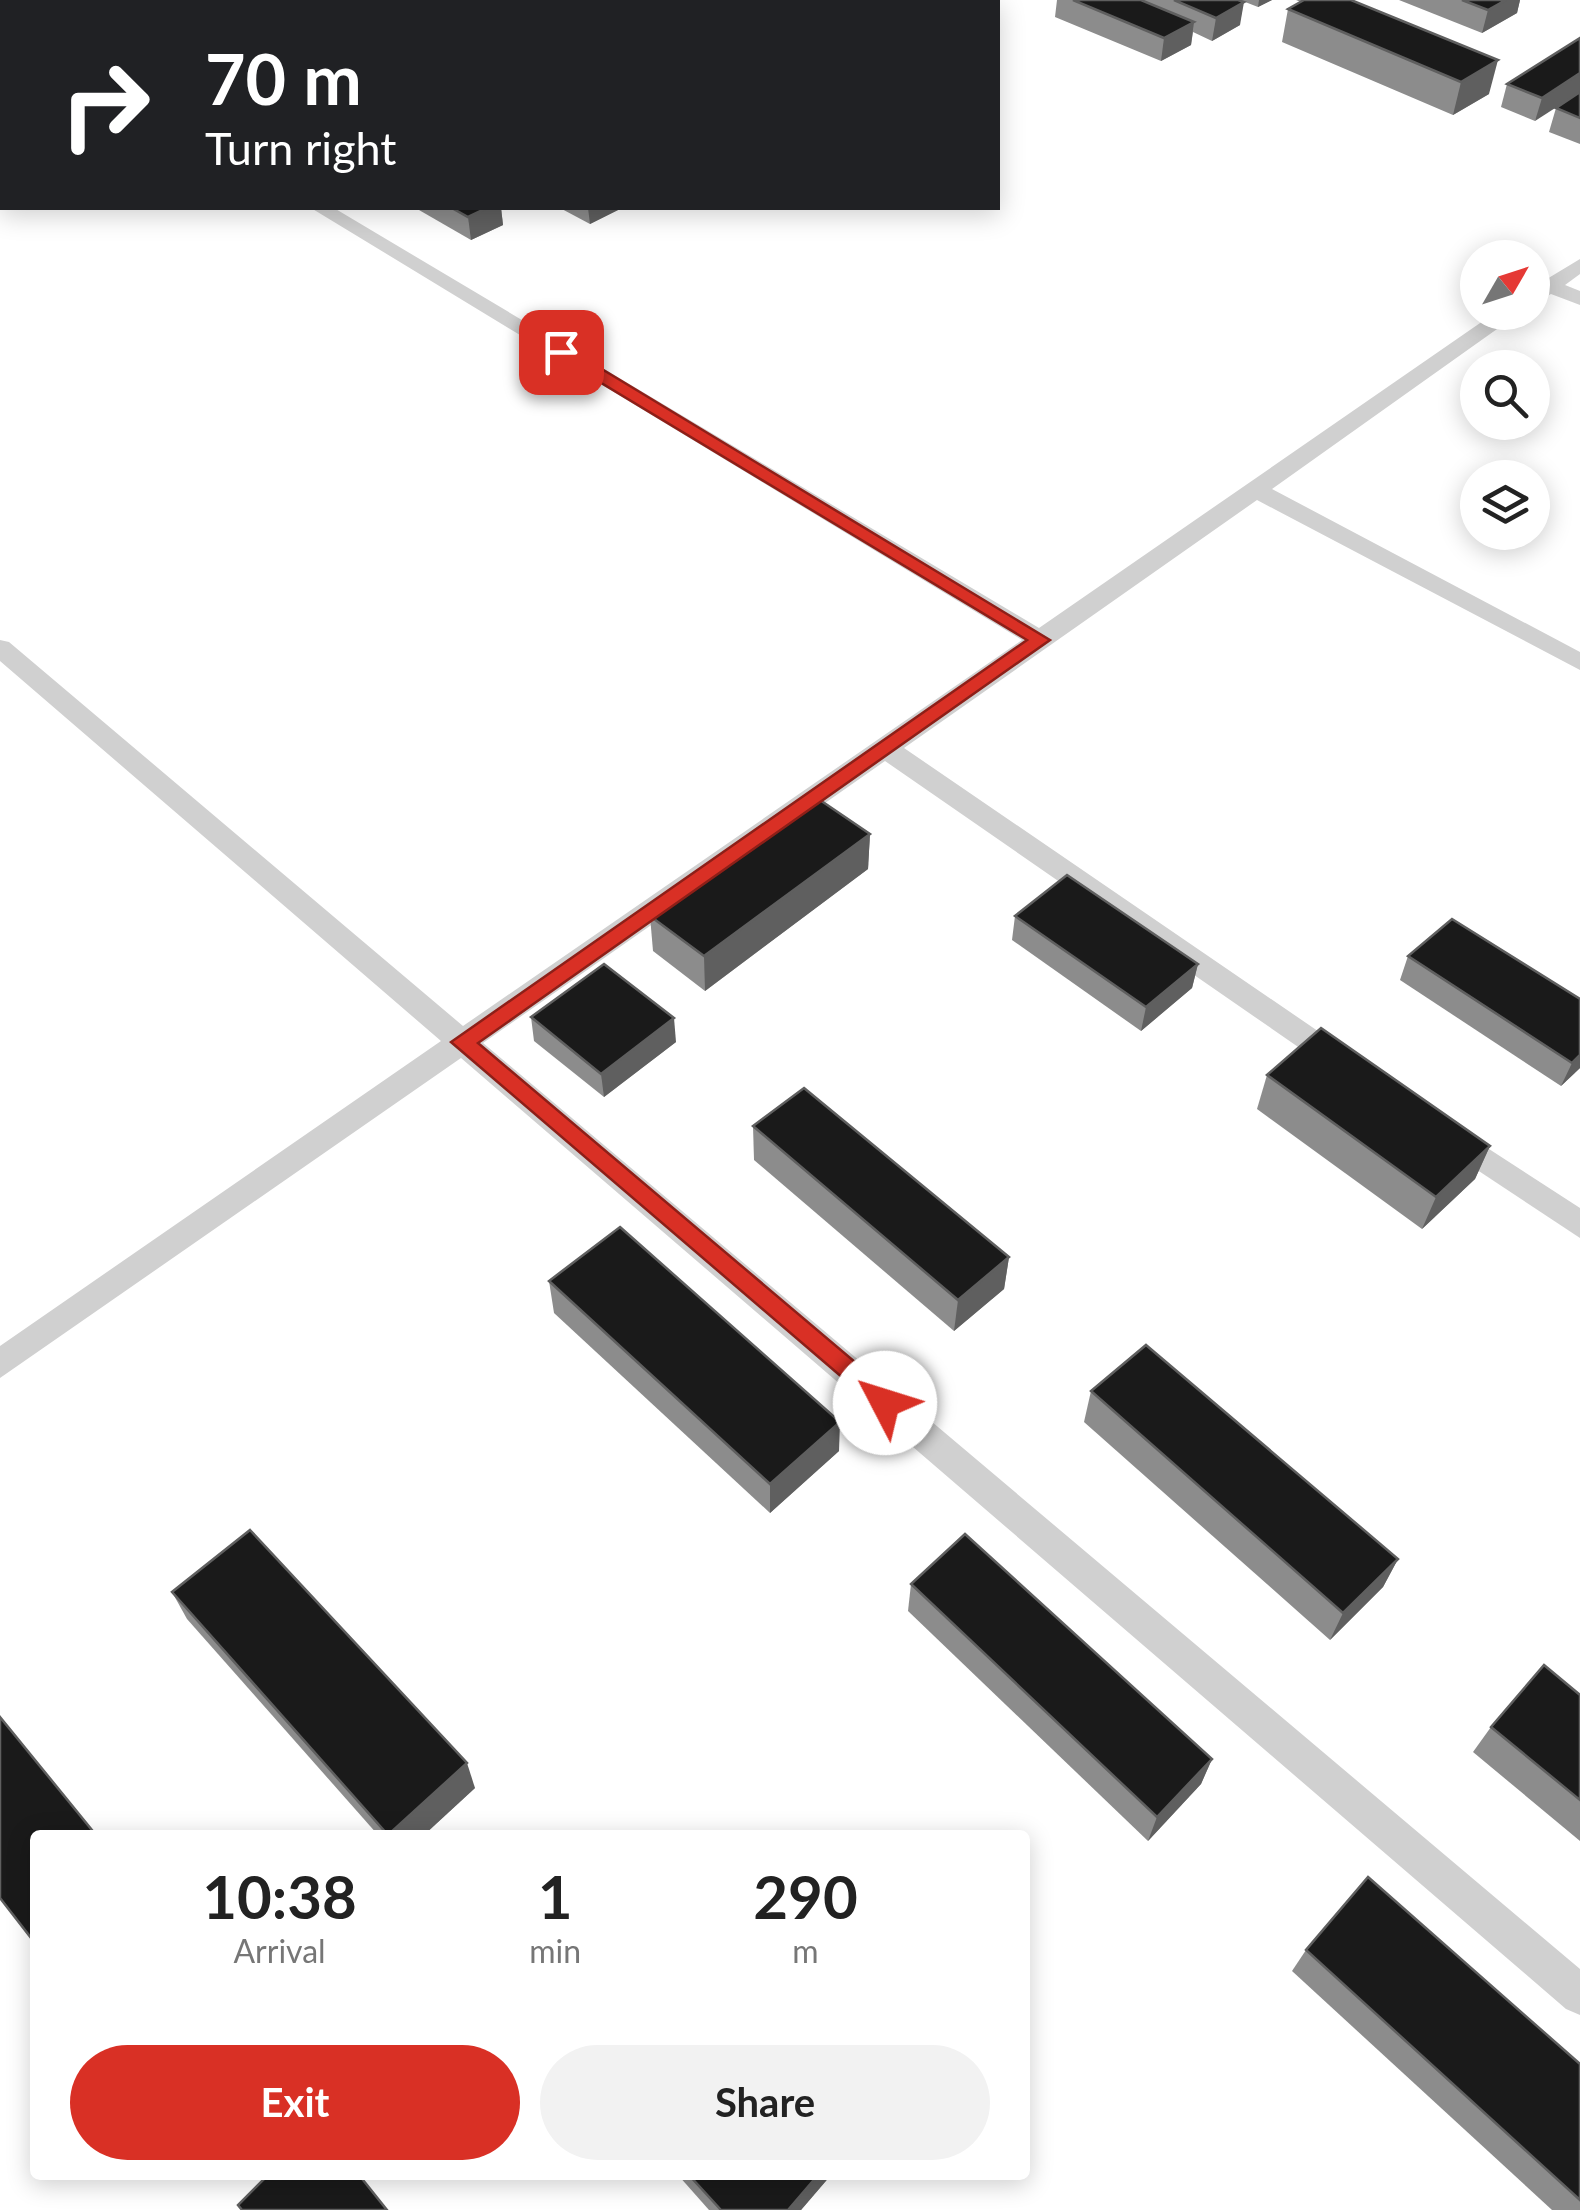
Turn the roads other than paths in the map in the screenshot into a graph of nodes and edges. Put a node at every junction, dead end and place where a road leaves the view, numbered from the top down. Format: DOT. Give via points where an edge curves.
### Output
graph roads {
  1 [pos="324,210"];
  2 [pos="1580,265"];
  3 [pos="1550,286"];
  4 [pos="1550,294"];
  5 [pos="1580,299"];
  6 [pos="1486,330"];
  7 [pos="1256,490"];
  8 [pos="1041,640"];
  9 [pos="0,648"];
  10 [pos="1580,662"];
  11 [pos="885,748"];
  12 [pos="462,1042"];
  13 [pos="1370,1081"];
  14 [pos="1434,1125"];
  15 [pos="1580,1225"];
  16 [pos="0,1364"];
  17 [pos="1580,1995"];
  1 -- 8 [label="lane"];
  2 -- 3 [label="lane"];
  4 -- 5 [label="lane"];
  6 -- 7 [label="lane"];
  7 -- 8 [label="lane"];
  7 -- 10 [label="lane"];
  8 -- 11 [label="lane"];
  9 -- 12 [label="lane"];
  11 -- 12 [label="lane"];
  11 -- 13 [label="lane"];
  12 -- 16 [label="lane"];
  12 -- 17 [label="lane"];
  14 -- 15 [label="lane"];
}
